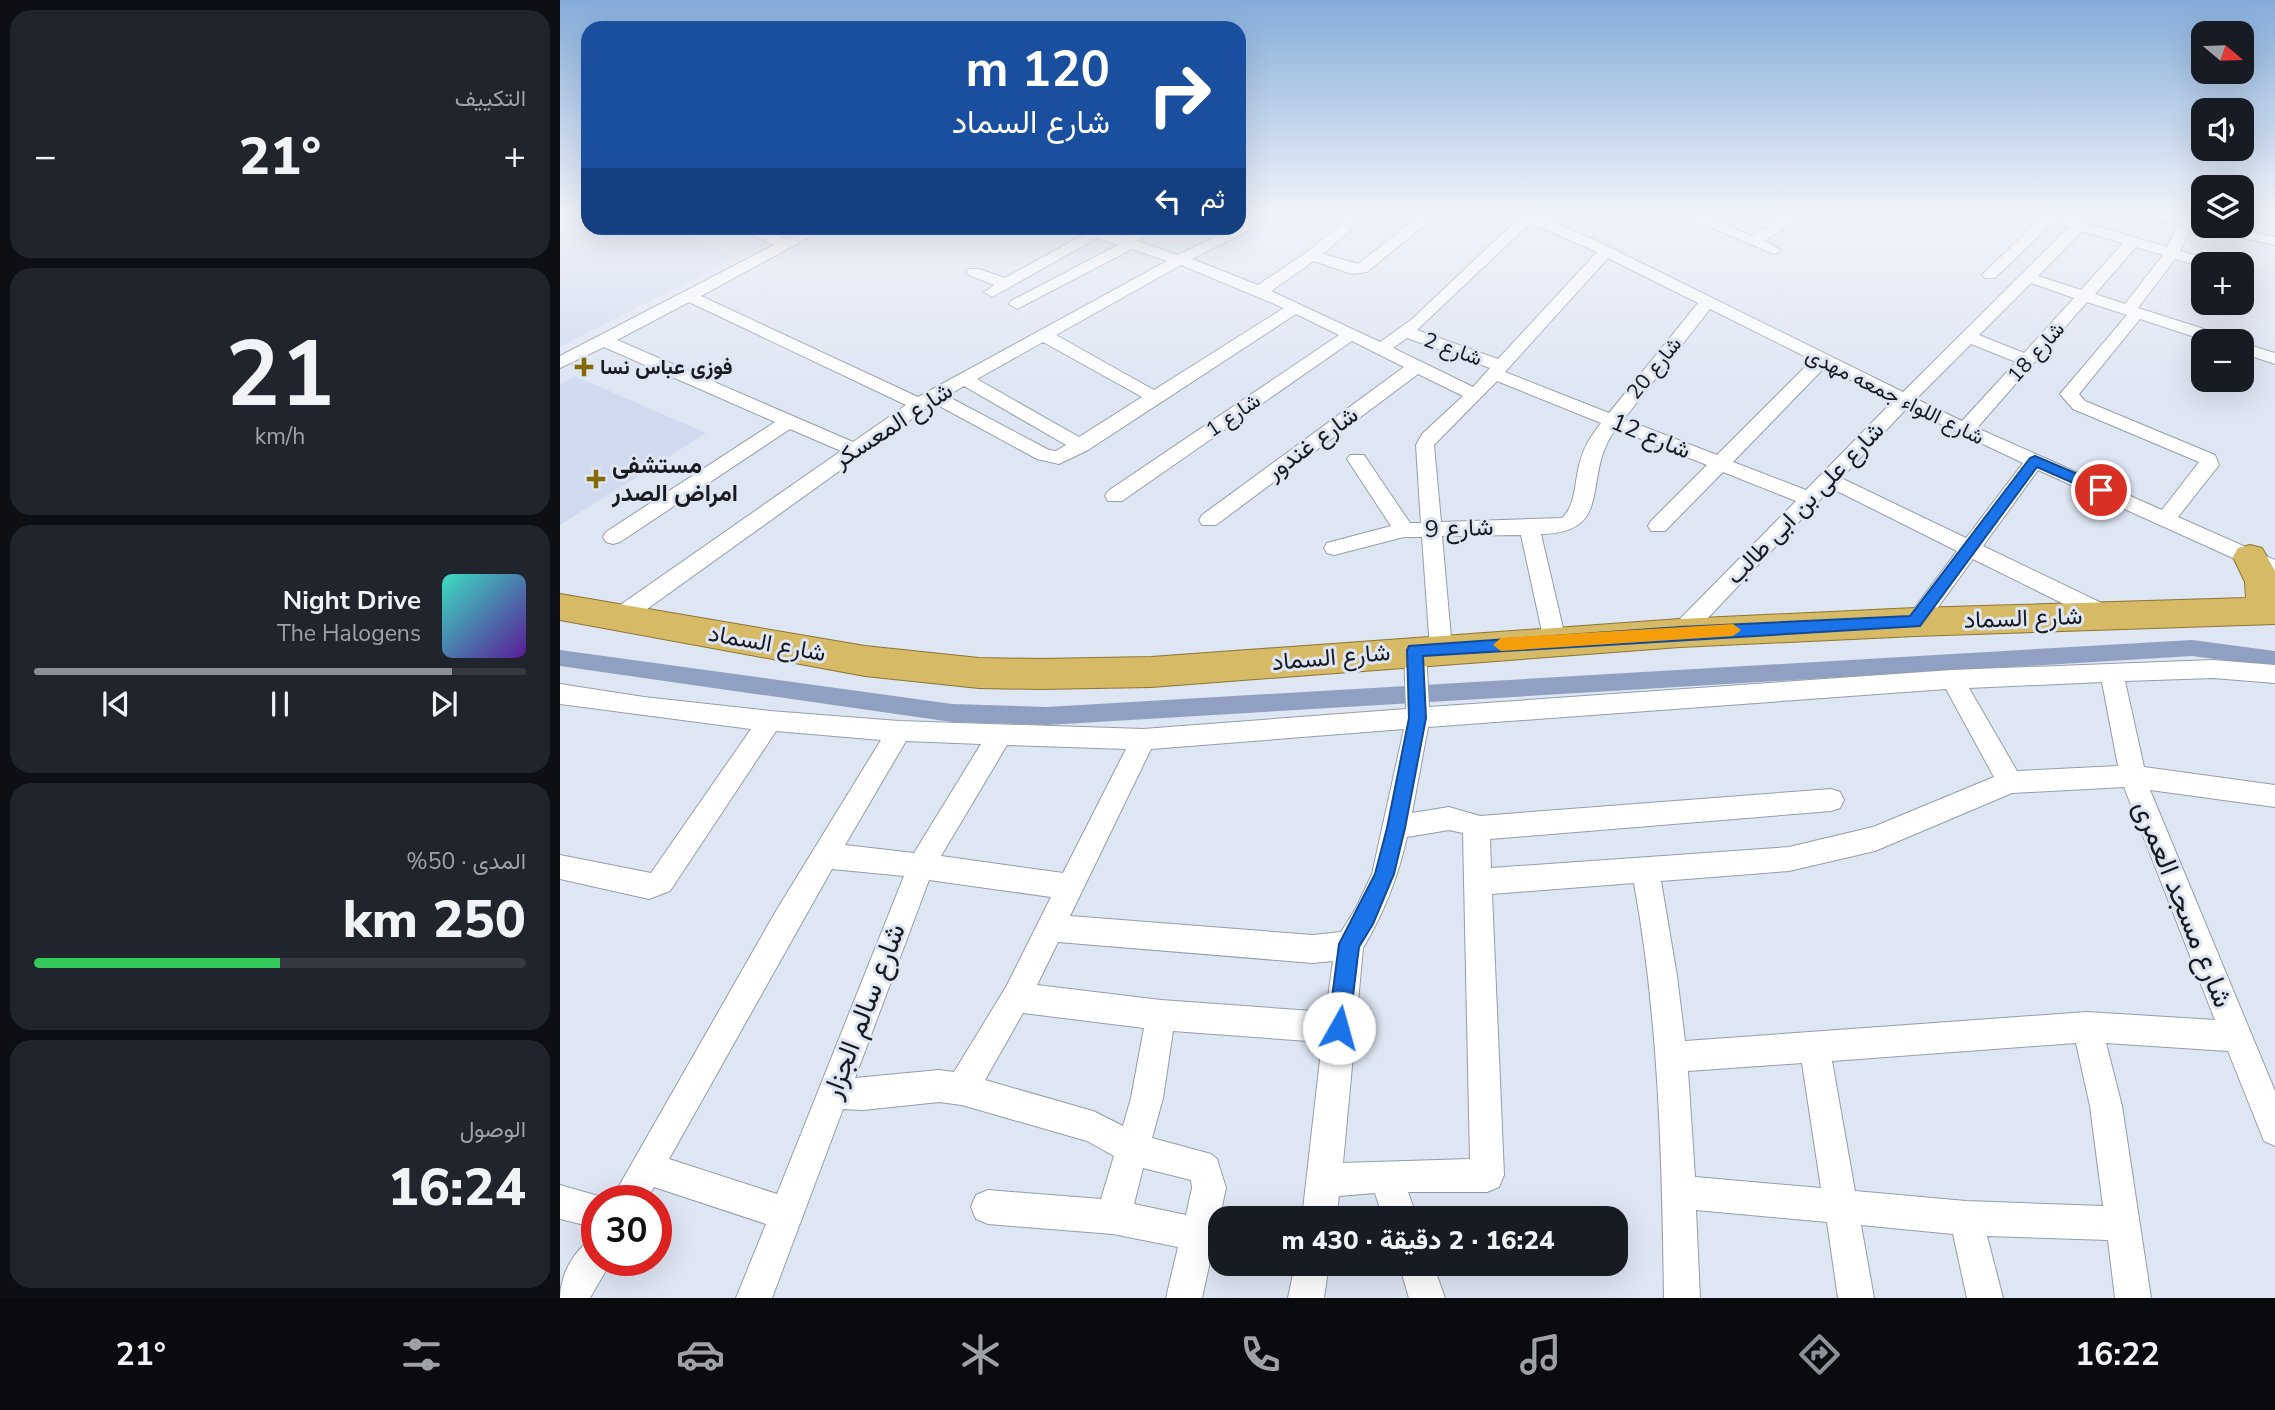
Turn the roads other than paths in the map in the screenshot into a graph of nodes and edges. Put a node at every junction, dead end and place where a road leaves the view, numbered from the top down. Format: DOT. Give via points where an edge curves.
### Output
graph roads {
  1 [pos="731,274"];
  2 [pos="976,274"];
  3 [pos="1024,274"];
  4 [pos="1072,274"];
  5 [pos="1154,274"];
  6 [pos="1217,274"];
  7 [pos="1285,274"];
  8 [pos="1469,274"];
  9 [pos="1585,274"];
  10 [pos="1650,274"];
  11 [pos="2032,274"];
  12 [pos="2105,274"];
  13 [pos="2158,274"];
  14 [pos="2027,278"];
  15 [pos="999,288"];
  16 [pos="1260,291"];
  17 [pos="688,296"];
  18 [pos="2086,296"];
  19 [pos="1707,303"];
  20 [pos="1017,304"];
  21 [pos="1297,307"];
  22 [pos="2133,312"];
  23 [pos="2191,331"];
  24 [pos="1406,332"];
  25 [pos="1351,334"];
  26 [pos="1042,335"];
  27 [pos="1968,337"];
  28 [pos="603,340"];
  29 [pos="1381,349"];
  30 [pos="2254,352"];
  31 [pos="2275,359"];
  32 [pos="1821,361"];
  33 [pos="2029,361"];
  34 [pos="560,363"];
  35 [pos="1416,368"];
  36 [pos="1497,370"];
  37 [pos="964,379"];
  38 [pos="1475,395"];
  39 [pos="1156,398"];
  40 [pos="927,400"];
  41 [pos="1904,401"];
  42 [pos="1612,420"];
  43 [pos="789,421"];
  44 [pos="1965,430"];
  45 [pos="1081,446"];
  46 [pos="853,449"];
  47 [pos="1357,459"];
  48 [pos="2035,461"];
  49 [pos="1720,464"];
  50 [pos="1828,479"];
  51 [pos="1115,496"];
  52 [pos="1809,499"];
  53 [pos="1580,513"];
  54 [pos="2168,519"];
  55 [pos="1209,520"];
  56 [pos="1529,526"];
  57 [pos="1658,526"];
  58 [pos="1432,529"];
  59 [pos="1404,530"];
  60 [pos="613,537"];
  61 [pos="1335,548"];
  62 [pos="1968,548"];
  63 [pos="2263,563"];
  64 [pos="560,607"];
  65 [pos="2268,610"];
  66 [pos="2106,615"];
  67 [pos="621,616"];
  68 [pos="1915,622"];
  69 [pos="1680,633"];
  70 [pos="1555,641"];
  71 [pos="1424,657"];
  72 [pos="2112,672"];
  73 [pos="2275,674"];
  74 [pos="1952,679"];
  75 [pos="560,694"];
  76 [pos="1417,710"];
  77 [pos="770,721"];
  78 [pos="899,731"];
  79 [pos="1000,735"];
  80 [pos="1143,739"];
  81 [pos="2133,776"];
  82 [pos="2010,782"];
  83 [pos="2275,796"];
  84 [pos="1830,800"];
  85 [pos="1396,828"];
  86 [pos="1476,828"];
  87 [pos="824,856"];
  88 [pos="922,866"];
  89 [pos="560,867"];
  90 [pos="1646,870"];
  91 [pos="1477,882"];
  92 [pos="1070,887"];
  93 [pos="1050,928"];
  94 [pos="1349,944"];
  95 [pos="1016,997"];
  96 [pos="1161,1014"];
  97 [pos="2088,1027"];
  98 [pos="1339,1028"];
  99 [pos="2236,1036"];
  100 [pos="1815,1048"];
  101 [pos="1670,1056"];
  102 [pos="962,1089"];
  103 [pos="832,1093"];
  104 [pos="2275,1130"];
  105 [pos="1133,1149"];
  106 [pos="646,1168"];
  107 [pos="1386,1176"];
  108 [pos="1325,1181"];
  109 [pos="636,1185"];
  110 [pos="1209,1188"];
  111 [pos="1679,1192"];
  112 [pos="560,1202"];
  113 [pos="1321,1206"];
  114 [pos="1396,1206"];
  115 [pos="581,1207"];
  116 [pos="988,1207"];
  117 [pos="1842,1208"];
  118 [pos="787,1214"];
  119 [pos="1113,1217"];
  120 [pos="1966,1218"];
  121 [pos="2123,1224"];
  122 [pos="1196,1234"];
  123 [pos="584,1276"];
  124 [pos="1310,1276"];
  125 [pos="1420,1276"];
  126 [pos="570,1298"];
  127 [pos="754,1298"];
  128 [pos="1184,1298"];
  129 [pos="1306,1298"];
  130 [pos="1427,1298"];
  131 [pos="1682,1298"];
  132 [pos="1856,1298"];
  133 [pos="1985,1298"];
  134 [pos="2133,1298"];
  1 -- 17 [label="street"];
  2 -- 15 [label="street"];
  3 -- 15 [label="street"];
  4 -- 20 [label="street"];
  5 -- 26 [label="street, شارع المعسكر"];
  6 -- 16 [label="street"];
  7 -- 16 [label="street"];
  8 -- 24 [label="street"];
  9 -- 36 [label="street"];
  10 -- 19 [label="street, شارع اللواء جمعه مهدى"];
  11 -- 14 [label="street, شارع على بن ابى طالب"];
  12 -- 18 [label="street, شارع 18"];
  13 -- 22 [label="street"];
  14 -- 18 [label="street"];
  14 -- 27 [label="street, شارع على بن ابى طالب"];
  16 -- 21 [label="street"];
  17 -- 28 [label="street"];
  17 -- 40 [label="street"];
  18 -- 22 [label="street"];
  18 -- 33 [label="street, شارع 18"];
  19 -- 32 [label="street, شارع اللواء جمعه مهدى"];
  19 -- 42 [label="street, شارع 20"];
  21 -- 25 [label="street"];
  21 -- 39 [label="street"];
  22 -- 23 [label="street"];
  22 -- 54 [label="street" via="2069,394 2079,405 2208,458 2209,465"];
  24 -- 29 [label="street"];
  24 -- 36 [label="street, شارع 2"];
  25 -- 29 [label="street"];
  25 -- 51 [label="street, شارع 1"];
  26 -- 37 [label="street, شارع المعسكر"];
  26 -- 39 [label="street"];
  27 -- 33 [label="street"];
  27 -- 41 [label="street, شارع على بن ابى طالب"];
  28 -- 34 [label="street"];
  28 -- 43 [label="street"];
  29 -- 35 [label="street"];
  30 -- 31 [label="street"];
  32 -- 41 [label="street, شارع اللواء جمعه مهدى"];
  32 -- 49 [label="street"];
  33 -- 44 [label="street, شارع 18"];
  35 -- 38 [label="street"];
  35 -- 55 [label="street, شارع غندور"];
  36 -- 38 [label="street"];
  36 -- 42 [label="street, شارع 12"];
  37 -- 40 [label="street, شارع المعسكر"];
  37 -- 45 [label="street"];
  38 -- 58 [label="street" via="1425,445"];
  39 -- 45 [label="street"];
  40 -- 45 [label="street" via="1053,458"];
  40 -- 46 [label="street, شارع المعسكر"];
  41 -- 44 [label="street, شارع اللواء جمعه مهدى"];
  41 -- 50 [label="street, شارع على بن ابى طالب"];
  42 -- 49 [label="street, شارع 12"];
  42 -- 53 [label="street, شارع 20" via="1589,462"];
  43 -- 46 [label="street"];
  43 -- 60 [label="street"];
  44 -- 48 [label="street, شارع اللواء جمعه مهدى"];
  46 -- 67 [label="street, شارع المعسكر"];
  47 -- 59 [label="street"];
  48 -- 54 [label="street, شارع اللواء جمعه مهدى"];
  48 -- 62 [label="street"];
  49 -- 52 [label="street, شارع 12"];
  49 -- 57 [label="street"];
  50 -- 52 [label="street, شارع على بن ابى طالب"];
  50 -- 62 [label="street"];
  52 -- 69 [label="street, شارع على بن ابى طالب"];
  53 -- 56 [label="street, شارع 9" via="1569,524"];
  54 -- 63 [label="street, شارع اللواء جمعه مهدى"];
  56 -- 58 [label="street, شارع 9"];
  56 -- 70 [label="street"];
  58 -- 59 [label="street, شارع 9"];
  58 -- 71 [label="street"];
  59 -- 61 [label="street, شارع 9"];
  62 -- 66 [label="street"];
  62 -- 68 [label="street"];
  63 -- 65 [label="highway"];
  64 -- 67 [label="highway, شارع السماد"];
  65 -- 66 [label="highway, شارع السماد"];
  66 -- 68 [label="highway, شارع السماد"];
  67 -- 71 [label="highway, شارع السماد" via="864,661 979,673 1151,672"];
  68 -- 69 [label="highway, شارع السماد"];
  69 -- 70 [label="highway, شارع السماد"];
  70 -- 71 [label="highway, شارع السماد"];
  71 -- 76 [label="street"];
  72 -- 73 [label="street" via="2213,669"];
  72 -- 74 [label="street"];
  72 -- 81 [label="street, شارع مسجد العمرى"];
  74 -- 76 [label="street"];
  74 -- 82 [label="street"];
  75 -- 77 [label="street"];
  76 -- 80 [label="street"];
  76 -- 85 [label="street"];
  77 -- 78 [label="street"];
  77 -- 89 [label="street" via="660,882 649,886"];
  78 -- 79 [label="street"];
  78 -- 87 [label="street"];
  79 -- 80 [label="street"];
  79 -- 88 [label="street, شارع سالم الجزار"];
  80 -- 92 [label="street"];
  81 -- 82 [label="street"];
  81 -- 83 [label="street"];
  81 -- 99 [label="street, شارع مسجد العمرى"];
  82 -- 90 [label="street" via="1875,839 1825,852"];
  84 -- 86 [label="street"];
  85 -- 86 [label="street" via="1458,818"];
  85 -- 94 [label="street" via="1385,874"];
  86 -- 91 [label="street"];
  87 -- 88 [label="street"];
  87 -- 106 [label="street"];
  88 -- 92 [label="street"];
  88 -- 103 [label="street, شارع سالم الجزار"];
  90 -- 91 [label="street"];
  90 -- 101 [label="street"];
  91 -- 107 [label="street" via="1487,1175"];
  92 -- 93 [label="street"];
  93 -- 94 [label="street" via="1312,949"];
  93 -- 95 [label="street"];
  94 -- 98 [label="street"];
  95 -- 96 [label="street"];
  95 -- 102 [label="street"];
  96 -- 98 [label="street"];
  96 -- 105 [label="street"];
  97 -- 99 [label="street"];
  97 -- 100 [label="street"];
  97 -- 121 [label="street" via="2106,1106"];
  98 -- 108 [label="street"];
  99 -- 104 [label="street, شارع مسجد العمرى"];
  100 -- 101 [label="street"];
  100 -- 117 [label="street"];
  101 -- 111 [label="street"];
  102 -- 103 [label="street" via="939,1086"];
  102 -- 105 [label="street" via="1093,1127"];
  103 -- 118 [label="street, شارع سالم الجزار"];
  105 -- 110 [label="street" via="1199,1166 1209,1178"];
  105 -- 119 [label="street"];
  106 -- 109 [label="street"];
  106 -- 118 [label="street"];
  107 -- 108 [label="street"];
  107 -- 114 [label="street"];
  108 -- 113 [label="street"];
  110 -- 122 [label="street"];
  111 -- 117 [label="street"];
  111 -- 131 [label="street"];
  112 -- 115 [label="street"];
  116 -- 119 [label="street"];
  117 -- 120 [label="street"];
  117 -- 132 [label="street"];
  118 -- 127 [label="street, شارع سالم الجزار"];
  119 -- 122 [label="street"];
  120 -- 121 [label="street"];
  120 -- 133 [label="street"];
  121 -- 134 [label="street"];
  122 -- 128 [label="street"];
  123 -- 126 [label="street"];
  124 -- 129 [label="street"];
  125 -- 130 [label="street"];
}
